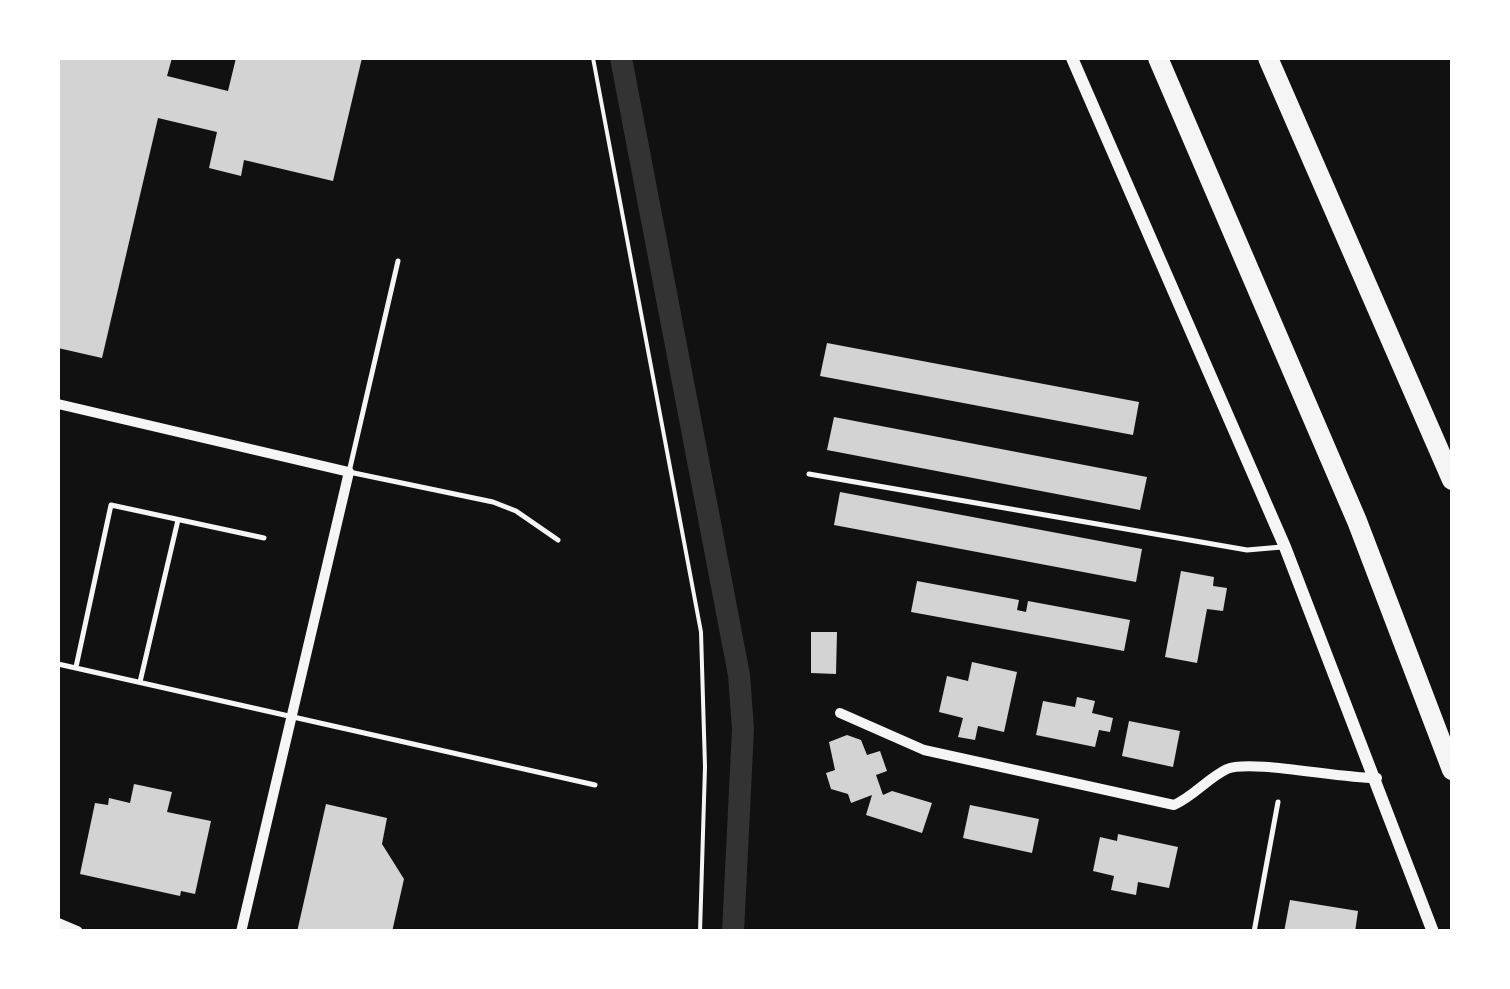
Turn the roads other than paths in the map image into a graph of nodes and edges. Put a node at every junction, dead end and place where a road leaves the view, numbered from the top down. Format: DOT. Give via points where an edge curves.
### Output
graph roads {
  1 [pos="1072,58"];
  2 [pos="1158,58"];
  3 [pos="1268,58"];
  4 [pos="398,261"];
  5 [pos="58,404"];
  6 [pos="349,472"];
  7 [pos="810,474"];
  8 [pos="1452,480"];
  9 [pos="178,520"];
  10 [pos="264,538"];
  11 [pos="558,540"];
  12 [pos="1285,547"];
  13 [pos="58,664"];
  14 [pos="76,668"];
  15 [pos="140,682"];
  16 [pos="840,713"];
  17 [pos="292,716"];
  18 [pos="1452,770"];
  19 [pos="1377,778"];
  20 [pos="596,785"];
  21 [pos="1278,802"];
  22 [pos="58,924"];
  23 [pos="76,932"];
  24 [pos="241,932"];
  25 [pos="1254,932"];
  26 [pos="1433,932"];
  1 -- 12 [label="street"];
  2 -- 18 [label="highway" via="1357,521"];
  3 -- 8 [label="highway"];
  4 -- 6 [label="lane"];
  5 -- 6 [label="street"];
  6 -- 11 [label="lane" via="493,502"];
  6 -- 17 [label="street"];
  7 -- 12 [label="lane" via="1246,550"];
  9 -- 10 [label="lane"];
  9 -- 14 [label="lane" via="111,506"];
  9 -- 15 [label="lane"];
  12 -- 19 [label="street"];
  13 -- 14 [label="lane"];
  14 -- 15 [label="lane"];
  15 -- 17 [label="lane"];
  16 -- 19 [label="street" via="924,750 1174,805 1227,770 1249,766"];
  17 -- 20 [label="lane"];
  17 -- 24 [label="street"];
  19 -- 26 [label="street"];
  21 -- 25 [label="lane"];
  22 -- 23 [label="street"];
}
